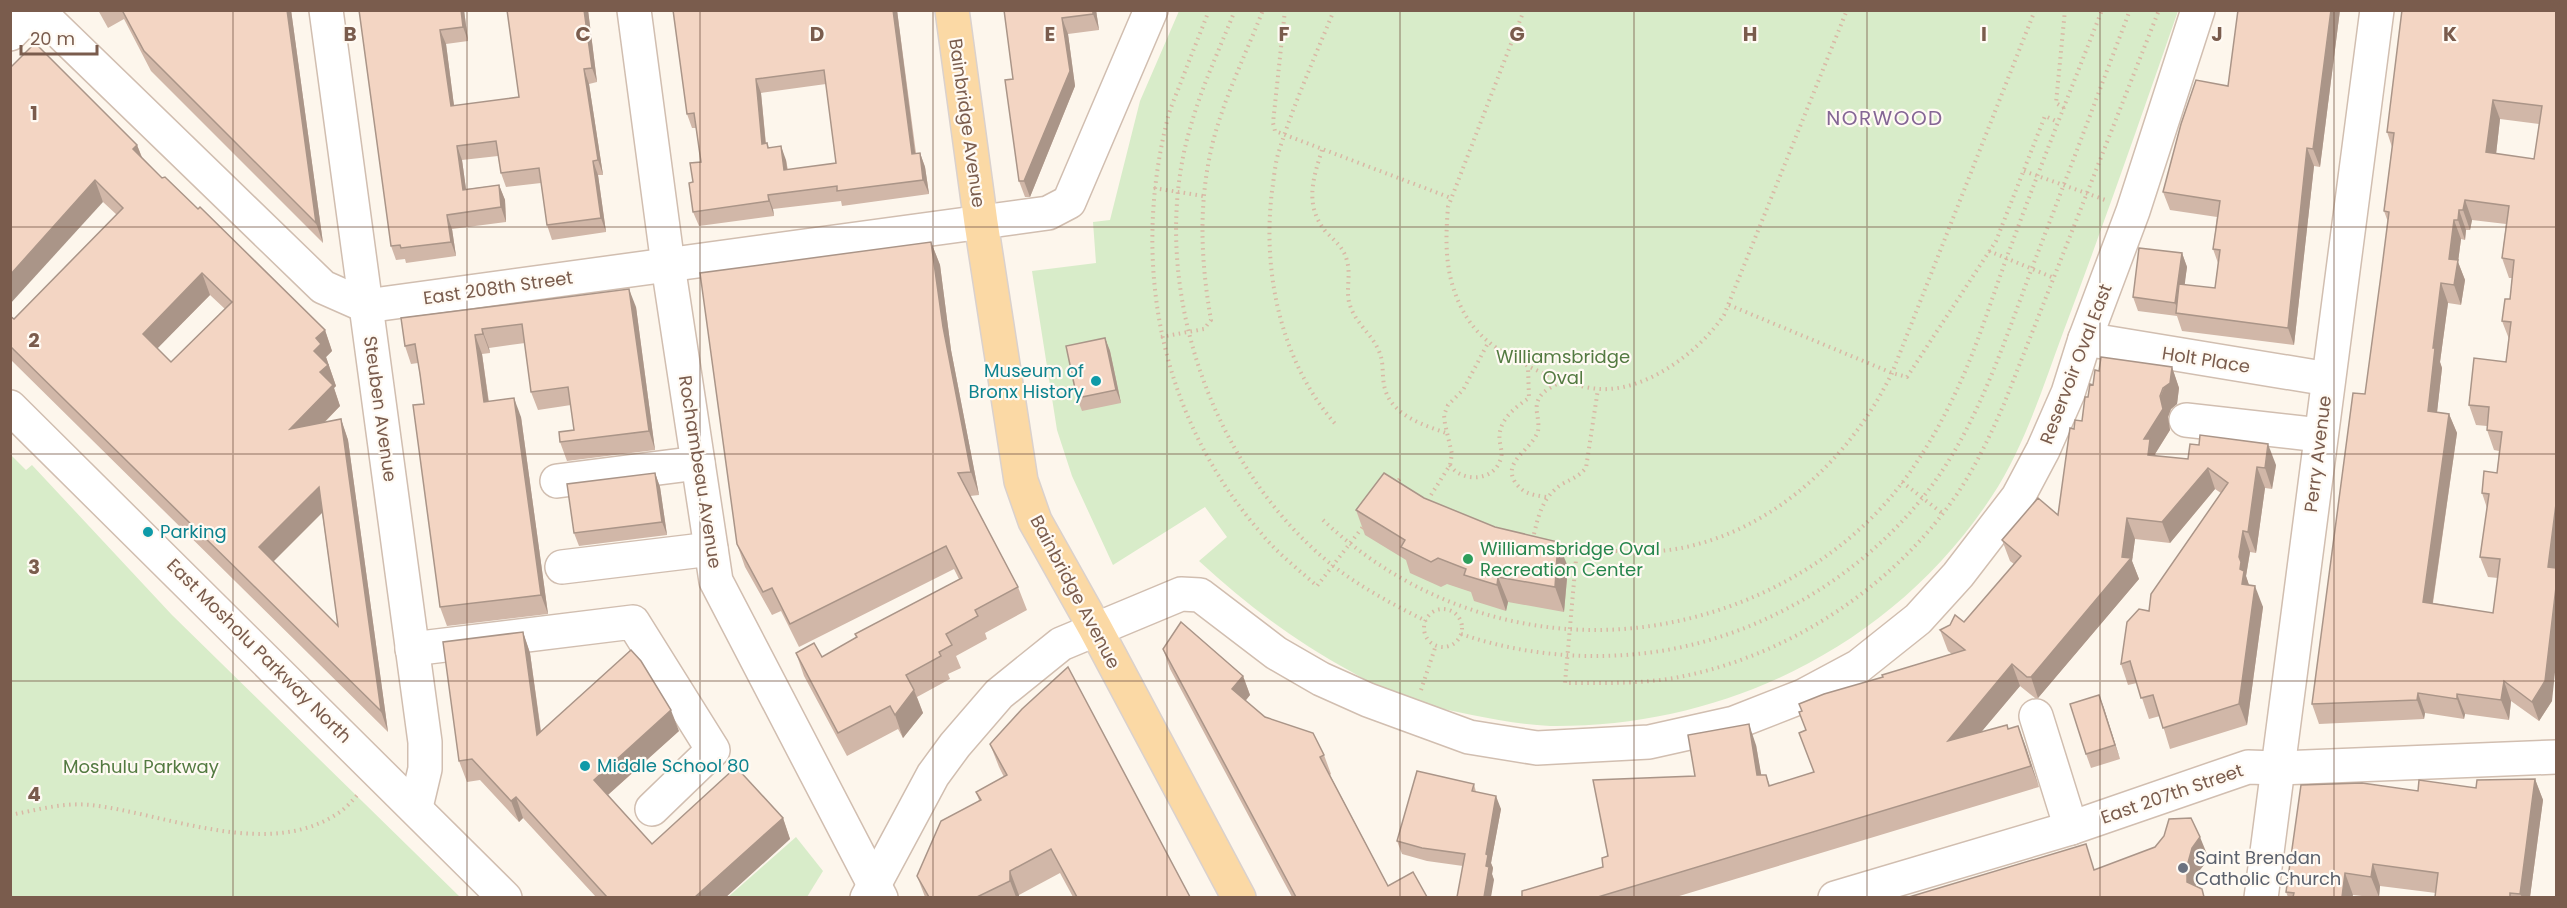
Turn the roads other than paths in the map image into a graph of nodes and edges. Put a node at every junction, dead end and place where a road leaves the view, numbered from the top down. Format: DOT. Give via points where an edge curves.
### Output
graph roads {
  1 [pos="35,10"];
  2 [pos="326,10"];
  3 [pos="634,10"];
  4 [pos="952,10"];
  5 [pos="1150,10"];
  6 [pos="2198,10"];
  7 [pos="2377,10"];
  8 [pos="10,34"];
  9 [pos="981,223"];
  10 [pos="668,265"];
  11 [pos="366,306"];
  12 [pos="2085,339"];
  13 [pos="2328,379"];
  14 [pos="10,406"];
  15 [pos="2186,420"];
  16 [pos="2320,435"];
  17 [pos="698,463"];
  18 [pos="557,481"];
  19 [pos="711,549"];
  20 [pos="562,567"];
  21 [pos="1095,628"];
  22 [pos="412,649"];
  23 [pos="2036,717"];
  24 [pos="2556,757"];
  25 [pos="2277,768"];
  26 [pos="416,807"];
  27 [pos="652,809"];
  28 [pos="2070,828"];
  29 [pos="874,893"];
  30 [pos="505,897"];
  31 [pos="1239,897"];
  32 [pos="1835,897"];
  33 [pos="2261,897"];
  1 -- 8 [label="street"];
  1 -- 11 [label="street" via="322,287"];
  2 -- 11 [label="street, Steuben Avenue"];
  3 -- 10 [label="street, Rochambeau Avenue"];
  4 -- 9 [label="main road, Bainbridge Avenue"];
  5 -- 9 [label="street, East 208th Street" via="1069,202 1048,213"];
  6 -- 12 [label="street, Reservoir Oval East" via="2133,211"];
  7 -- 13 [label="street, Perry Avenue"];
  9 -- 10 [label="street, East 208th Street"];
  9 -- 21 [label="main road, Bainbridge Avenue" via="1021,481 1035,521"];
  10 -- 11 [label="street, East 208th Street"];
  10 -- 17 [label="street, Rochambeau Avenue"];
  11 -- 22 [label="street, Steuben Avenue"];
  12 -- 13 [label="street, Holt Place"];
  12 -- 21 [label="street, Reservoir Oval East" via="2055,424 2018,497 1958,575 1933,623 1803,696 1734,723 1649,742 1537,748 1469,737 1321,679 1276,653 1200,595 1181,594"];
  13 -- 16 [label="street, Perry Avenue"];
  14 -- 26 [label="street, East Mosholu Parkway North"];
  15 -- 16 [label="street"];
  16 -- 25 [label="street, Perry Avenue"];
  17 -- 18 [label="street"];
  17 -- 19 [label="street, Rochambeau Avenue"];
  19 -- 20 [label="street"];
  19 -- 29 [label="street, Rochambeau Avenue" via="716,581"];
  21 -- 29 [label="street, Reservoir Oval East" via="1043,657 979,716 933,775"];
  21 -- 31 [label="main road, Bainbridge Avenue"];
  22 -- 26 [label="street, Steuben Avenue" via="425,756"];
  22 -- 27 [label="street" via="633,622 712,750"];
  23 -- 28 [label="street"];
  24 -- 25 [label="street, East 207th Street"];
  25 -- 28 [label="street, East 207th Street" via="2248,767"];
  25 -- 33 [label="street, Perry Avenue"];
  26 -- 30 [label="street, East Mosholu Parkway North"];
  28 -- 32 [label="street, East 207th Street"];
}
